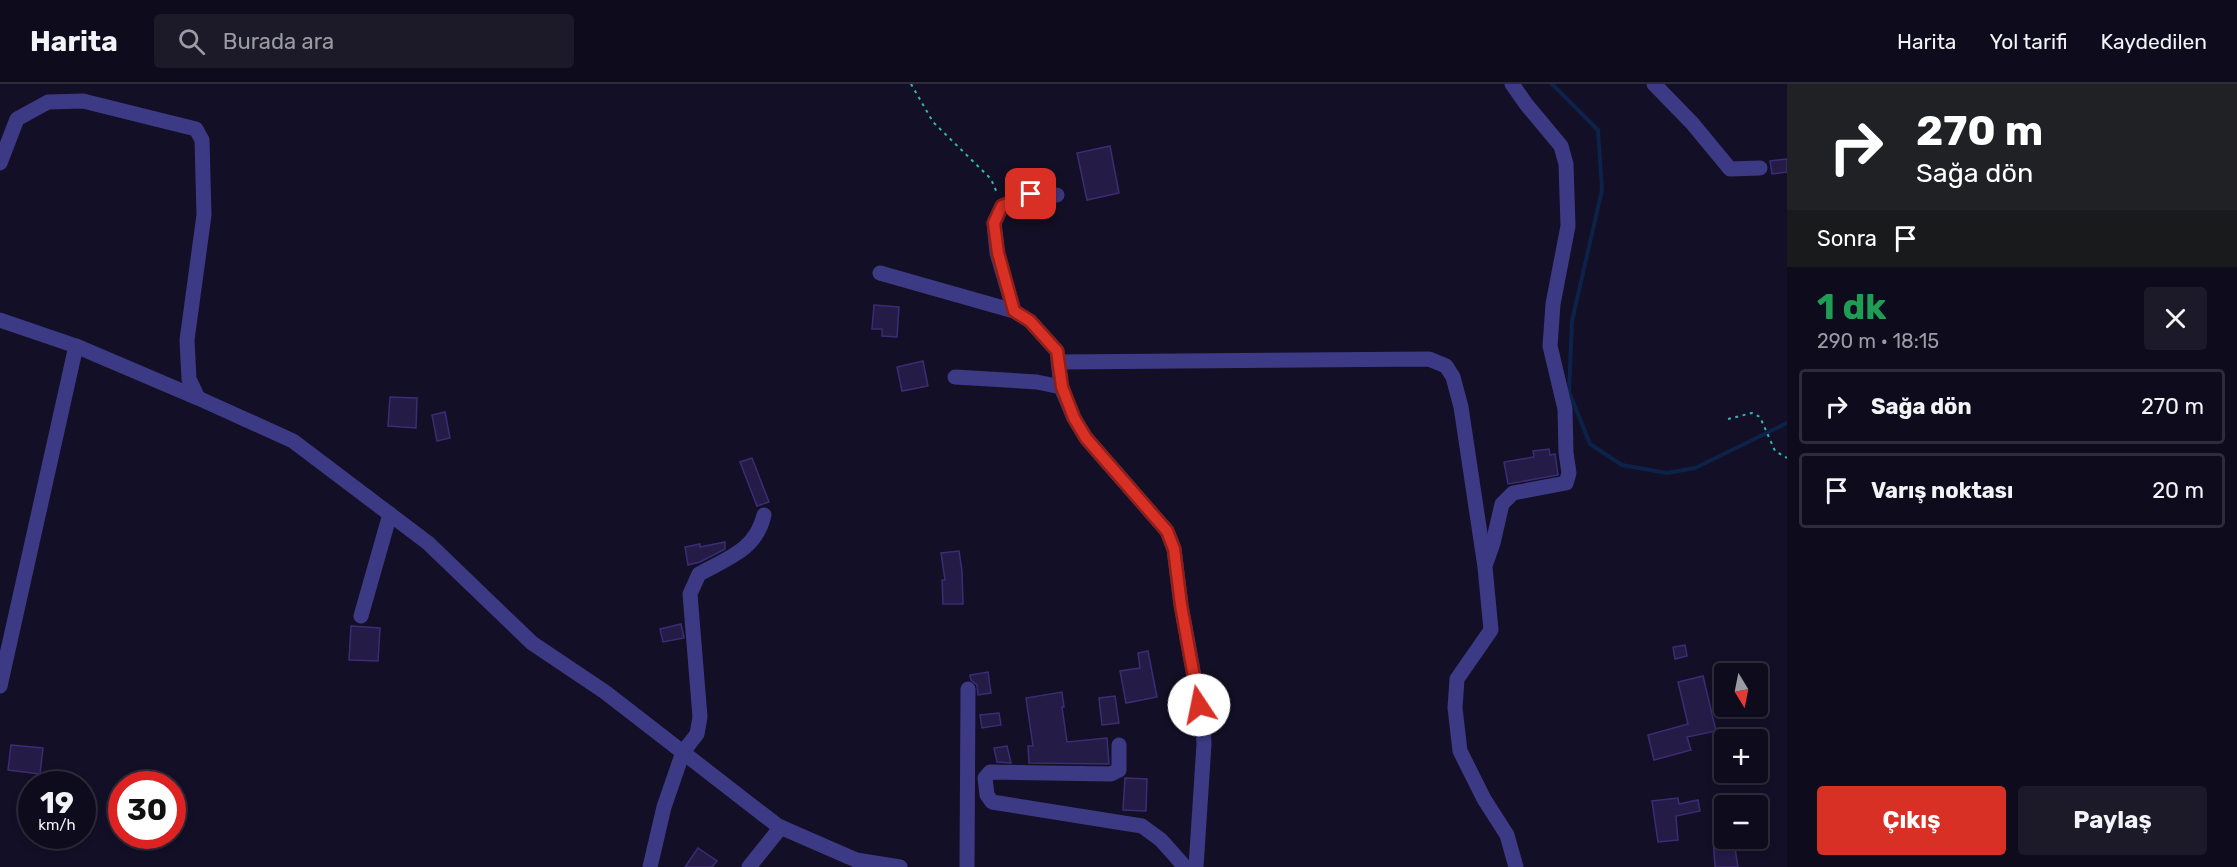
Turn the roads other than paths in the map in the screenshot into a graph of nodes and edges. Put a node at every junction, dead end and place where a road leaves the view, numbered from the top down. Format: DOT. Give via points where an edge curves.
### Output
graph roads {
  1 [pos="1512,84"];
  2 [pos="1654,84"];
  3 [pos="0,163"];
  4 [pos="1760,168"];
  5 [pos="1057,195"];
  6 [pos="880,273"];
  7 [pos="1014,311"];
  8 [pos="0,320"];
  9 [pos="76,346"];
  10 [pos="1059,362"];
  11 [pos="956,377"];
  12 [pos="1062,387"];
  13 [pos="198,398"];
  14 [pos="390,514"];
  15 [pos="764,514"];
  16 [pos="1485,567"];
  17 [pos="361,616"];
  18 [pos="0,686"];
  19 [pos="968,689"];
  20 [pos="1119,745"];
  21 [pos="683,752"];
  22 [pos="781,827"];
  23 [pos="650,867"];
  24 [pos="749,867"];
  25 [pos="900,867"];
  26 [pos="967,867"];
  27 [pos="1185,867"];
  28 [pos="1196,867"];
  29 [pos="1516,867"];
  1 -- 16 [label="street" via="1561,146 1566,164 1568,226 1553,304 1550,346 1565,409 1569,473 1566,483 1513,493 1506,498"];
  2 -- 4 [label="street" via="1730,169"];
  3 -- 13 [label="street" via="17,120 48,102 83,101 196,129 202,140 204,215 187,340 189,379"];
  5 -- 7 [label="street" via="1031,194 1002,206 994,223"];
  6 -- 7 [label="street"];
  7 -- 10 [label="street" via="1030,321 1050,343"];
  8 -- 9 [label="street"];
  9 -- 13 [label="street"];
  9 -- 18 [label="street"];
  10 -- 12 [label="street"];
  10 -- 16 [label="street" via="1428,359 1446,366 1461,407"];
  11 -- 12 [label="street"];
  12 -- 28 [label="street" via="1086,438 1167,531 1174,549 1203,725"];
  13 -- 14 [label="street" via="293,441"];
  14 -- 17 [label="street"];
  14 -- 21 [label="street" via="428,543 532,644 605,692"];
  15 -- 21 [label="street" via="761,531 740,552 699,574 690,594 700,717 697,734"];
  16 -- 29 [label="street" via="1491,630 1457,679 1455,708 1460,751 1507,835"];
  19 -- 26 [label="street"];
  20 -- 27 [label="street" via="1119,770 1111,774 990,772 985,778 987,795 992,802 1142,826"];
  21 -- 22 [label="street"];
  21 -- 23 [label="street" via="664,807"];
  22 -- 24 [label="street"];
  22 -- 25 [label="street" via="856,860"];
}
